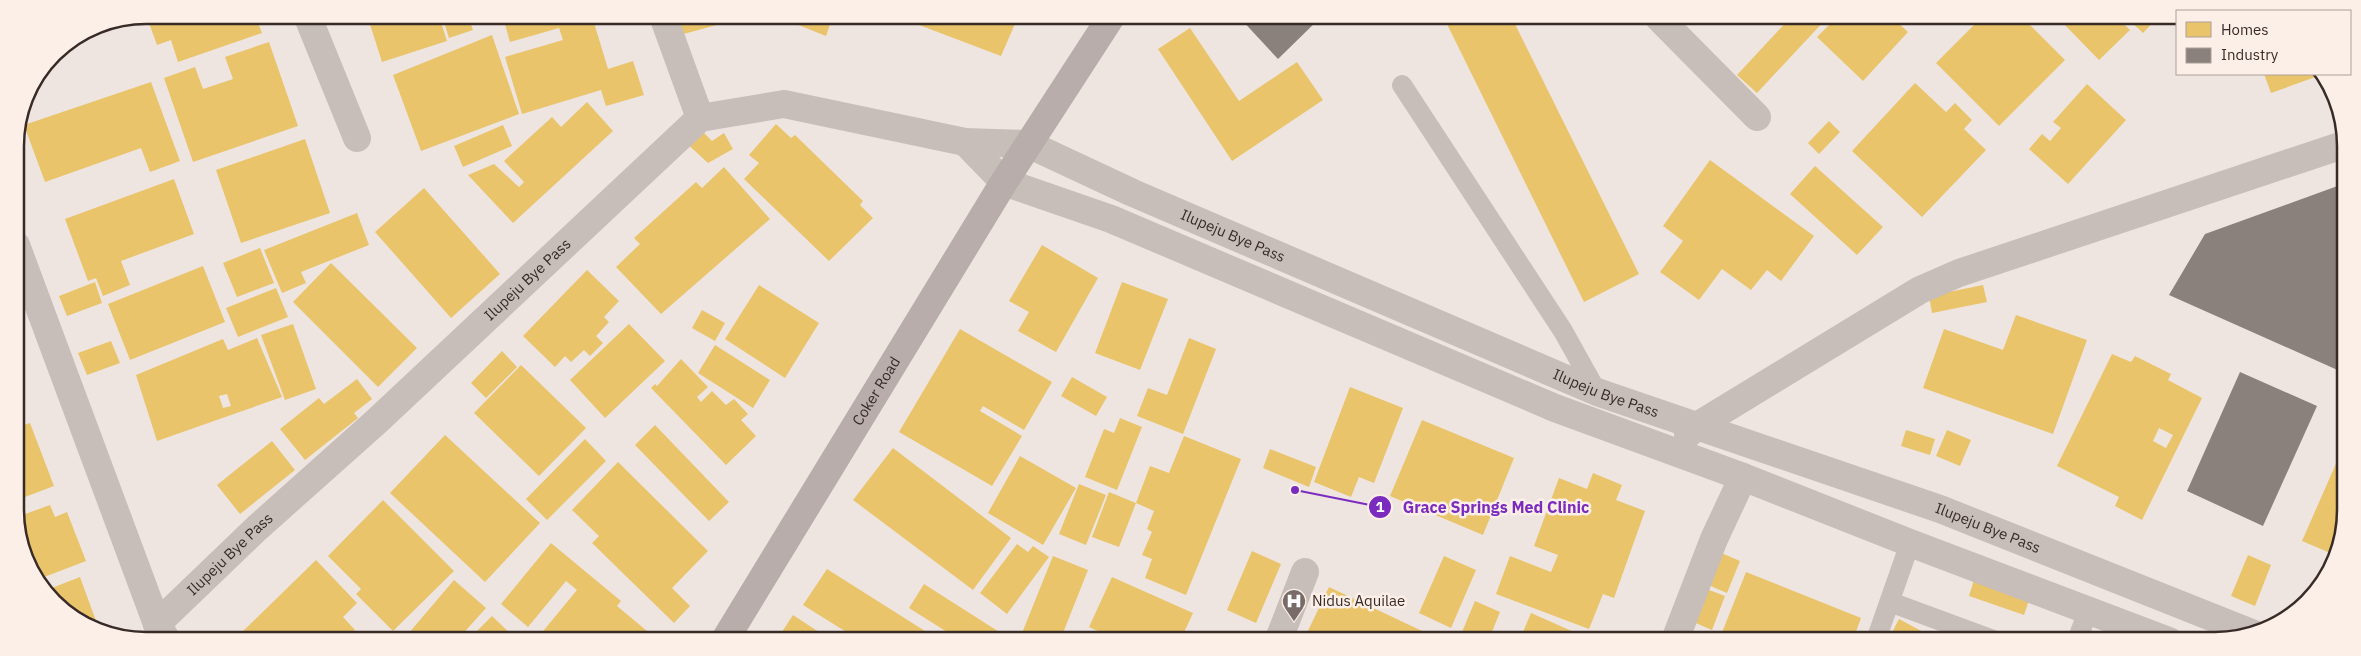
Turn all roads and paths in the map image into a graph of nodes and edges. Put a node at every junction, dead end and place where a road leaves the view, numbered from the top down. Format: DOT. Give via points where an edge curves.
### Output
graph roads {
  1 [pos="311,24"];
  2 [pos="666,24"];
  3 [pos="1107,24"];
  4 [pos="1665,24"];
  5 [pos="1402,85"];
  6 [pos="1757,117"];
  7 [pos="700,118"];
  8 [pos="356,138"];
  9 [pos="965,142"];
  10 [pos="1028,144"];
  11 [pos="2337,147"];
  12 [pos="1004,182"];
  13 [pos="24,266"];
  14 [pos="1597,392"];
  15 [pos="1697,426"];
  16 [pos="1670,450"];
  17 [pos="1743,477"];
  18 [pos="1910,543"];
  19 [pos="1305,572"];
  20 [pos="1890,602"];
  21 [pos="2089,609"];
  22 [pos="2242,629"];
  23 [pos="161,630"];
  24 [pos="730,632"];
  25 [pos="1282,632"];
  26 [pos="1678,632"];
  27 [pos="1879,632"];
  28 [pos="1971,632"];
  29 [pos="2080,632"];
  30 [pos="2146,632"];
  1 -- 8 [label="street"];
  2 -- 7 [label="street"];
  3 -- 10 [label="main road, Coker Road"];
  4 -- 6 [label="street"];
  5 -- 14 [label="lane" via="1563,331"];
  7 -- 9 [label="street, Ilupeju Bye Pass" via="784,104"];
  7 -- 23 [label="street, Ilupeju Bye Pass" via="378,421 257,528"];
  9 -- 10 [label="street, Ilupeju Bye Pass"];
  9 -- 12 [label="street, Ilupeju Bye Pass"];
  10 -- 12 [label="main road, Coker Road"];
  10 -- 14 [label="street, Ilupeju Bye Pass" via="1133,193"];
  11 -- 15 [label="street" via="1959,273 1920,290"];
  12 -- 16 [label="street, Ilupeju Bye Pass" via="1111,219 1556,408"];
  12 -- 24 [label="main road, Coker Road"];
  13 -- 23 [label="street"];
  14 -- 15 [label="street, Ilupeju Bye Pass"];
  15 -- 16 [label="street"];
  15 -- 22 [label="street, Ilupeju Bye Pass" via="1940,509"];
  16 -- 17 [label="street, Ilupeju Bye Pass"];
  17 -- 18 [label="street, Ilupeju Bye Pass"];
  17 -- 26 [label="street" via="1714,539"];
  18 -- 20 [label="lane"];
  18 -- 21 [label="street, Ilupeju Bye Pass"];
  19 -- 25 [label="street"];
  20 -- 27 [label="lane"];
  20 -- 28 [label="lane"];
  21 -- 29 [label="lane"];
  21 -- 30 [label="street, Ilupeju Bye Pass"];
}
